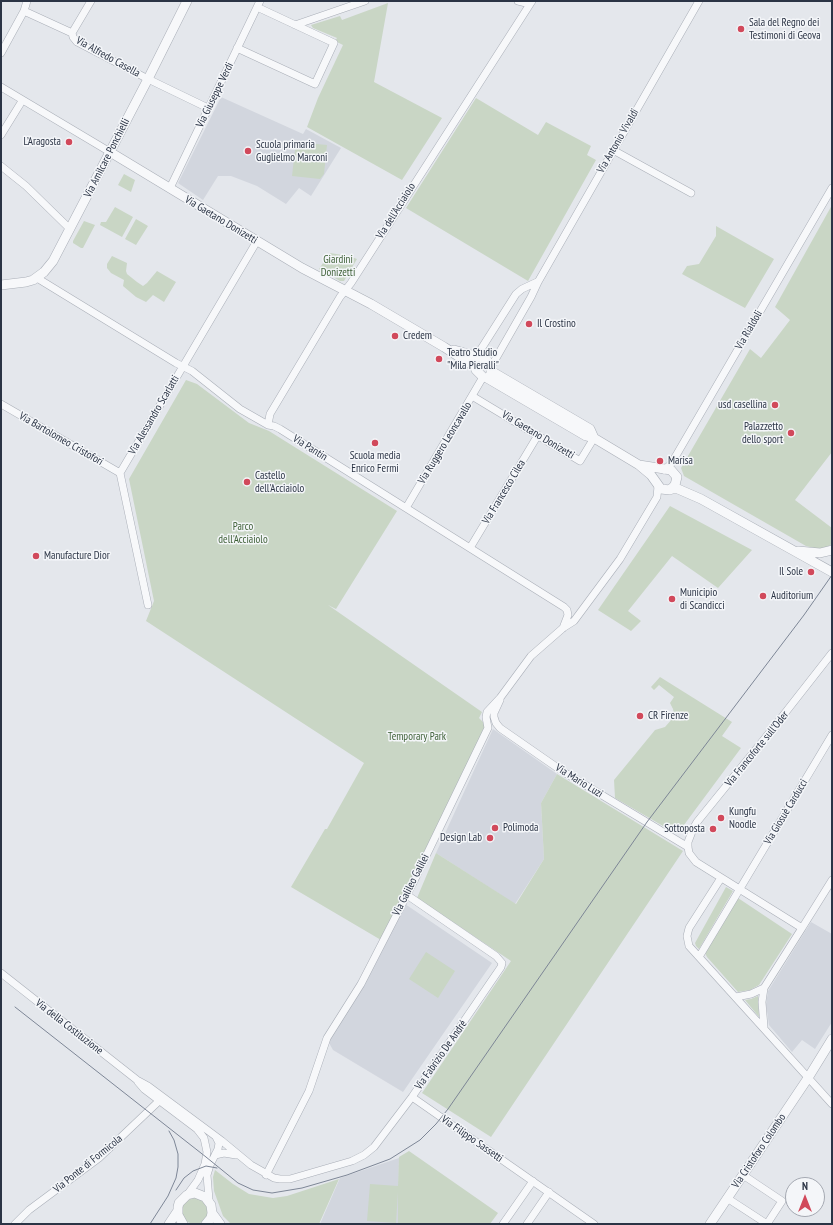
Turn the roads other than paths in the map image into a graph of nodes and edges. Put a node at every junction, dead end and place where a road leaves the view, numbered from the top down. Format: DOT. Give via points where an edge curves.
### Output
graph roads {
  1 [pos="28,1"];
  2 [pos="91,1"];
  3 [pos="187,1"];
  4 [pos="365,1"];
  5 [pos="518,1"];
  6 [pos="699,1"];
  7 [pos="531,3"];
  8 [pos="258,4"];
  9 [pos="24,11"];
  10 [pos="295,25"];
  11 [pos="72,33"];
  12 [pos="237,48"];
  13 [pos="1,53"];
  14 [pos="148,79"];
  15 [pos="1,87"];
  16 [pos="22,101"];
  17 [pos="208,108"];
  18 [pos="1,135"];
  19 [pos="613,150"];
  20 [pos="110,152"];
  21 [pos="1,166"];
  22 [pos="170,188"];
  23 [pos="832,188"];
  24 [pos="692,193"];
  25 [pos="70,229"];
  26 [pos="258,241"];
  27 [pos="37,278"];
  28 [pos="538,282"];
  29 [pos="1,285"];
  30 [pos="528,287"];
  31 [pos="345,290"];
  32 [pos="531,298"];
  33 [pos="444,347"];
  34 [pos="476,357"];
  35 [pos="182,367"];
  36 [pos="475,367"];
  37 [pos="488,373"];
  38 [pos="472,396"];
  39 [pos="1,404"];
  40 [pos="268,425"];
  41 [pos="538,435"];
  42 [pos="594,438"];
  43 [pos="639,465"];
  44 [pos="664,470"];
  45 [pos="120,473"];
  46 [pos="677,478"];
  47 [pos="657,484"];
  48 [pos="672,489"];
  49 [pos="700,499"];
  50 [pos="406,508"];
  51 [pos="470,548"];
  52 [pos="832,550"];
  53 [pos="794,551"];
  54 [pos="832,572"];
  55 [pos="148,605"];
  56 [pos="577,616"];
  57 [pos="563,628"];
  58 [pos="832,653"];
  59 [pos="500,698"];
  60 [pos="832,736"];
  61 [pos="688,847"];
  62 [pos="721,878"];
  63 [pos="832,880"];
  64 [pos="739,889"];
  65 [pos="407,895"];
  66 [pos="802,928"];
  67 [pos="699,957"];
  68 [pos="1,973"];
  69 [pos="764,988"];
  70 [pos="736,997"];
  71 [pos="764,1028"];
  72 [pos="832,1039"];
  73 [pos="808,1078"];
  74 [pos="137,1080"];
  75 [pos="412,1097"];
  76 [pos="159,1101"];
  77 [pos="832,1104"];
  78 [pos="215,1136"];
  79 [pos="215,1155"];
  80 [pos="240,1157"];
  81 [pos="266,1174"];
  82 [pos="743,1175"];
  83 [pos="532,1181"];
  84 [pos="549,1192"];
  85 [pos="187,1195"];
  86 [pos="727,1198"];
  87 [pos="209,1200"];
  88 [pos="177,1212"];
  89 [pos="212,1213"];
  90 [pos="15,1224"];
  91 [pos="169,1224"];
  92 [pos="183,1224"];
  93 [pos="206,1224"];
  94 [pos="220,1224"];
  95 [pos="503,1224"];
  96 [pos="527,1224"];
  97 [pos="594,1224"];
  98 [pos="710,1224"];
  99 [pos="767,1224"];
  1 -- 9 [label="street"];
  2 -- 11 [label="street"];
  3 -- 14 [label="street, Via Amilcare Ponchielli"];
  4 -- 10 [label="street"];
  5 -- 7 [label="street"];
  6 -- 19 [label="street, Via Antonio Vivaldi"];
  7 -- 31 [label="street, Via dell'Acciaiolo"];
  8 -- 10 [label="street"];
  8 -- 12 [label="street, Via Giuseppe Verdi"];
  9 -- 11 [label="street"];
  9 -- 13 [label="street"];
  10 -- 12 [label="street" via="334,43 315,84"];
  11 -- 14 [label="street, Via Alfredo Casella" via="77,42"];
  12 -- 17 [label="street, Via Giuseppe Verdi"];
  14 -- 17 [label="street, Via Alfredo Casella"];
  14 -- 20 [label="street, Via Amilcare Ponchielli"];
  15 -- 16 [label="street, Via Gaetano Donizetti"];
  16 -- 18 [label="street"];
  16 -- 20 [label="street, Via Gaetano Donizetti"];
  17 -- 22 [label="street, Via Giuseppe Verdi"];
  19 -- 24 [label="street"];
  19 -- 28 [label="street, Via Antonio Vivaldi"];
  20 -- 22 [label="street, Via Gaetano Donizetti"];
  20 -- 25 [label="street, Via Amilcare Ponchielli"];
  21 -- 25 [label="street" via="26,186"];
  22 -- 26 [label="street, Via Gaetano Donizetti"];
  23 -- 44 [label="street, Via Rialdoli" via="674,459"];
  25 -- 27 [label="street, Via Amilcare Ponchielli" via="51,264"];
  26 -- 31 [label="street, Via Gaetano Donizetti"];
  26 -- 35 [label="street, Via Alessandro Scarlatti"];
  27 -- 29 [label="street"];
  27 -- 35 [label="street, Via Pantin"];
  28 -- 30 [label="street"];
  28 -- 32 [label="street, Via Antonio Vivaldi"];
  30 -- 32 [label="street"];
  30 -- 34 [label="street" via="516,294"];
  31 -- 33 [label="street, Via Gaetano Donizetti"];
  31 -- 40 [label="street, Via dell'Acciaiolo" via="270,414"];
  32 -- 37 [label="street, Via Antonio Vivaldi"];
  33 -- 34 [label="street, Via Gaetano Donizetti"];
  33 -- 36 [label="street, Via Gaetano Donizetti"];
  34 -- 36 [label="street"];
  34 -- 37 [label="street, Via Gaetano Donizetti" via="486,359"];
  35 -- 40 [label="street, Via Pantin" via="192,371 240,409"];
  35 -- 45 [label="street, Via Alessandro Scarlatti"];
  36 -- 37 [label="street, Via Gaetano Donizetti"];
  37 -- 38 [label="street, Via Ruggero Leoncavallo"];
  37 -- 42 [label="street, Via Gaetano Donizetti" via="586,436"];
  38 -- 41 [label="street, Via Gaetano Donizetti"];
  38 -- 50 [label="street, Via Ruggero Leoncavallo"];
  39 -- 45 [label="street, Via Bartolomeo Cristofori"];
  40 -- 50 [label="street, Via Pantin" via="280,429"];
  41 -- 42 [label="street, Via Gaetano Donizetti" via="580,461"];
  41 -- 51 [label="street, Via Francesco Cilea"];
  42 -- 43 [label="street, Via Gaetano Donizetti"];
  43 -- 44 [label="street, Via Gaetano Donizetti"];
  43 -- 47 [label="street, Via Gaetano Donizetti" via="650,473"];
  44 -- 46 [label="street" via="673,472"];
  44 -- 47 [label="street, Via Rialdoli" via="658,474"];
  45 -- 55 [label="street"];
  46 -- 48 [label="street"];
  46 -- 49 [label="street"];
  47 -- 48 [label="street" via="665,490"];
  47 -- 56 [label="street, Via Rialdoli" via="658,497 620,559"];
  48 -- 49 [label="street" via="678,489"];
  49 -- 53 [label="street"];
  50 -- 51 [label="street, Via Pantin"];
  51 -- 57 [label="street, Via Pantin" via="565,608 568,618"];
  52 -- 53 [label="street" via="820,553"];
  53 -- 54 [label="street"];
  56 -- 57 [label="street, Via Galileo Galilei" via="571,624"];
  57 -- 59 [label="street, Via Galileo Galilei" via="531,656"];
  58 -- 61 [label="street, Via Francoforte sull'Oder" via="697,822 689,837"];
  59 -- 61 [label="street, Via Mario Luzi" via="494,714 499,728 562,771"];
  59 -- 65 [label="street, Via Galileo Galilei" via="487,712 488,728"];
  60 -- 64 [label="street, Via Giosuè Carducci"];
  61 -- 62 [label="street" via="696,862"];
  62 -- 64 [label="street"];
  62 -- 67 [label="street" via="688,931 689,946"];
  63 -- 66 [label="street"];
  64 -- 66 [label="street"];
  64 -- 67 [label="street, Via Giosuè Carducci"];
  65 -- 75 [label="street, Via Fabrizio De André" via="491,952 502,963"];
  65 -- 81 [label="street, Via Galileo Galilei" via="361,984 327,1038 309,1091"];
  66 -- 69 [label="street"];
  67 -- 70 [label="street"];
  68 -- 74 [label="street, Via della Costituzione"];
  69 -- 70 [label="street"];
  69 -- 71 [label="street"];
  70 -- 71 [label="street"];
  71 -- 73 [label="street"];
  72 -- 73 [label="street, Via Cristoforo Colombo"];
  73 -- 77 [label="street"];
  73 -- 82 [label="street, Via Cristoforo Colombo"];
  74 -- 76 [label="street, Via della Costituzione"];
  74 -- 78 [label="street, Via della Costituzione"];
  75 -- 81 [label="street, Via Fabrizio De André" via="377,1144 360,1157 290,1179 280,1179"];
  75 -- 83 [label="street, Via Filippo Sassetti"];
  76 -- 85 [label="street, Via della Costituzione" via="197,1129 205,1140 206,1157 200,1176"];
  76 -- 90 [label="street, Via Ponte di Formicola" via="99,1158 29,1210"];
  78 -- 79 [label="street" via="219,1143"];
  78 -- 80 [label="street, Via della Costituzione"];
  79 -- 80 [label="street" via="228,1153"];
  79 -- 87 [label="street" via="207,1175"];
  80 -- 81 [label="street, Via della Costituzione"];
  82 -- 86 [label="street, Via Cristoforo Colombo"];
  82 -- 99 [label="street" via="782,1201"];
  83 -- 84 [label="street, Via Filippo Sassetti"];
  83 -- 95 [label="street"];
  84 -- 96 [label="street"];
  84 -- 97 [label="street, Via Filippo Sassetti"];
  85 -- 87 [label="street" via="198,1194"];
  85 -- 88 [label="street" via="179,1203"];
  86 -- 98 [label="street, Via Cristoforo Colombo"];
  86 -- 99 [label="street"];
  87 -- 89 [label="street"];
  88 -- 91 [label="street"];
  88 -- 92 [label="street"];
  89 -- 93 [label="street"];
  89 -- 94 [label="street"];
}
